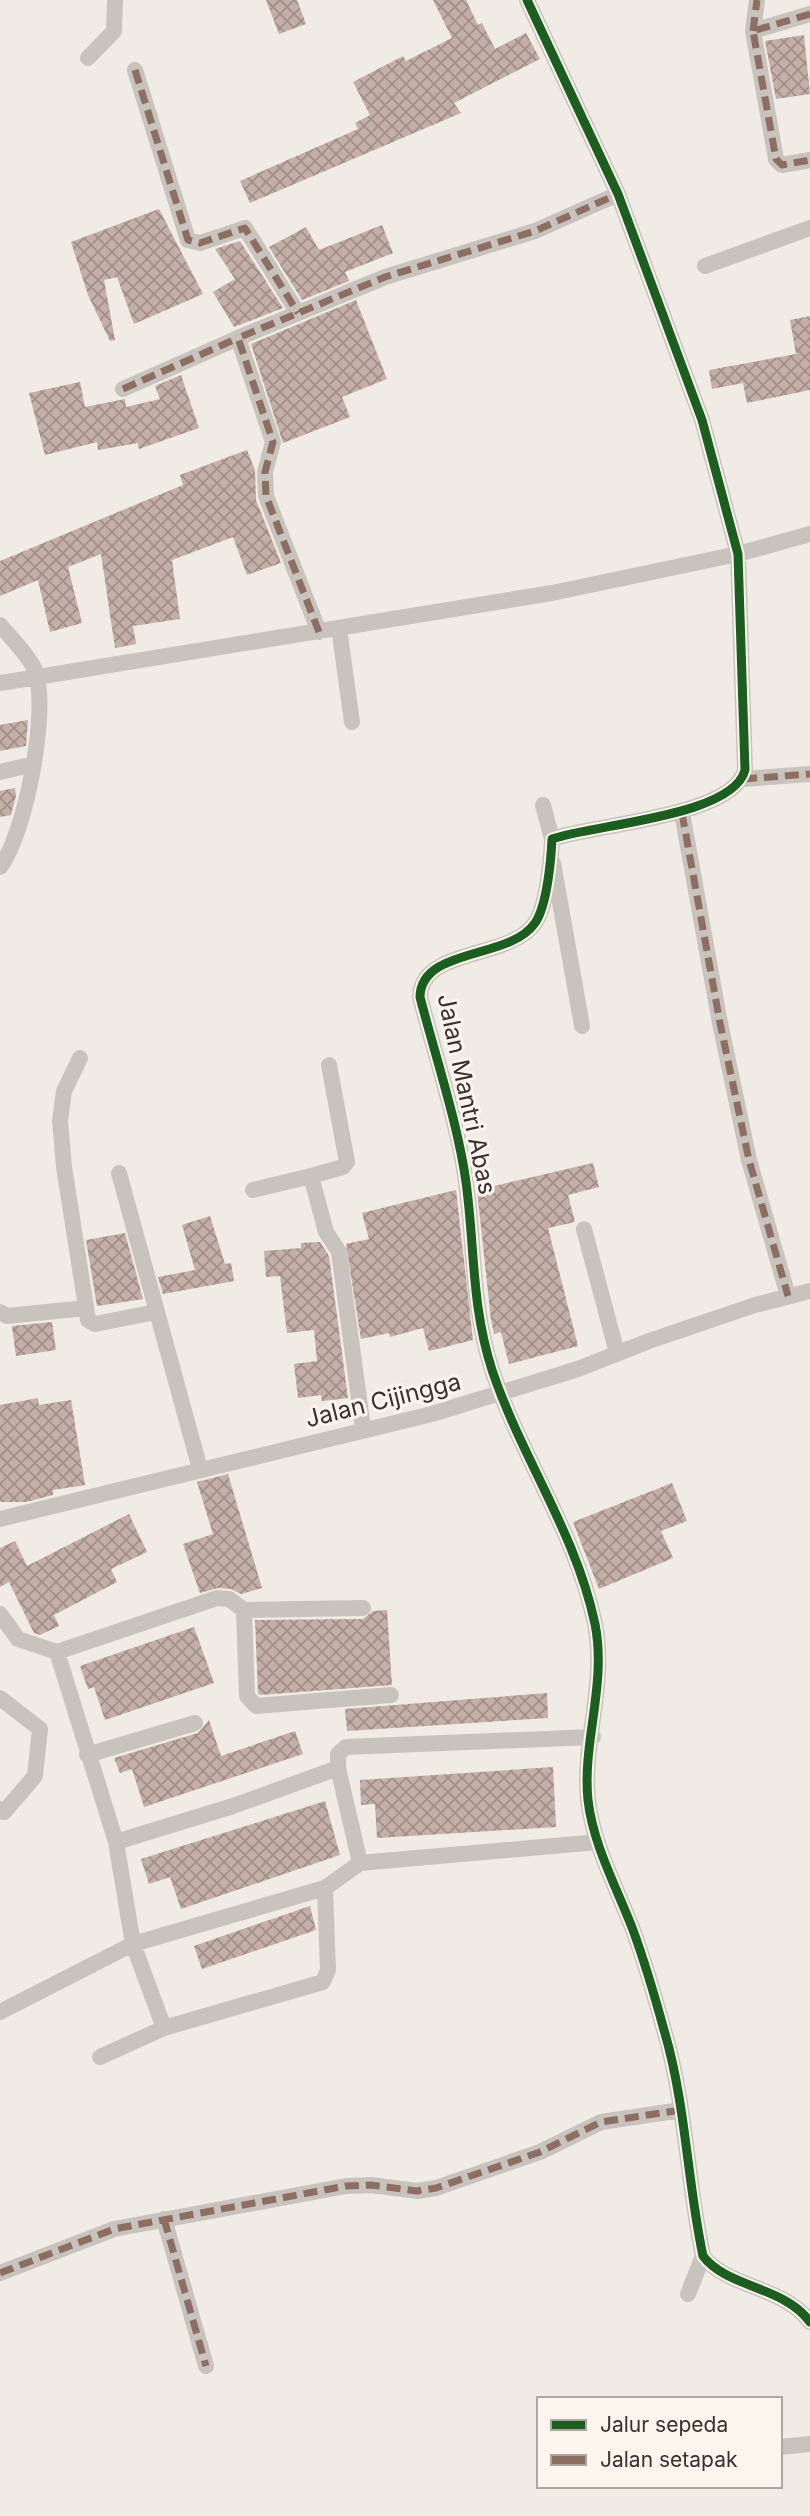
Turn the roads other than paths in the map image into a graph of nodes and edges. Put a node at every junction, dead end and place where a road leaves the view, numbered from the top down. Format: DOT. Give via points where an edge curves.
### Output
graph roads {
  1 [pos="115,0"];
  2 [pos="527,0"];
  3 [pos="757,0"];
  4 [pos="810,15"];
  5 [pos="753,31"];
  6 [pos="88,58"];
  7 [pos="135,70"];
  8 [pos="810,160"];
  9 [pos="618,194"];
  10 [pos="810,228"];
  11 [pos="705,266"];
  12 [pos="298,313"];
  13 [pos="238,338"];
  14 [pos="122,388"];
  15 [pos="810,534"];
  16 [pos="738,554"];
  17 [pos="0,625"];
  18 [pos="339,628"];
  19 [pos="318,632"];
  20 [pos="37,676"];
  21 [pos="0,683"];
  22 [pos="352,722"];
  23 [pos="34,764"];
  24 [pos="0,772"];
  25 [pos="810,774"];
  26 [pos="743,779"];
  27 [pos="543,805"];
  28 [pos="682,813"];
  29 [pos="552,839"];
  30 [pos="551,856"];
  31 [pos="0,867"];
  32 [pos="582,1026"];
  33 [pos="80,1058"];
  34 [pos="329,1065"];
  35 [pos="119,1173"];
  36 [pos="311,1176"];
  37 [pos="253,1189"];
  38 [pos="584,1229"];
  39 [pos="810,1291"];
  40 [pos="788,1296"];
  41 [pos="86,1308"];
  42 [pos="0,1312"];
  43 [pos="156,1312"];
  44 [pos="617,1353"];
  45 [pos="501,1394"];
  46 [pos="363,1428"];
  47 [pos="200,1469"];
  48 [pos="0,1519"];
  49 [pos="363,1608"];
  50 [pos="244,1611"];
  51 [pos="0,1614"];
  52 [pos="57,1652"];
  53 [pos="391,1695"];
  54 [pos="0,1698"];
  55 [pos="195,1723"];
  56 [pos="593,1737"];
  57 [pos="87,1755"];
  58 [pos="338,1768"];
  59 [pos="0,1809"];
  60 [pos="116,1842"];
  61 [pos="598,1843"];
  62 [pos="360,1863"];
  63 [pos="326,1888"];
  64 [pos="133,1944"];
  65 [pos="0,2011"];
  66 [pos="164,2028"];
  67 [pos="100,2057"];
  68 [pos="681,2110"];
  69 [pos="164,2219"];
  70 [pos="703,2256"];
  71 [pos="0,2273"];
  72 [pos="688,2294"];
  73 [pos="810,2322"];
  74 [pos="206,2366"];
  75 [pos="810,2444"];
  76 [pos="782,2447"];
  1 -- 6 [label="street" via="114,32"];
  2 -- 9 [label="street"];
  3 -- 5 [label="street"];
  4 -- 5 [label="street"];
  5 -- 8 [label="street" via="776,159 782,165"];
  7 -- 12 [label="street" via="188,240 200,243 245,228"];
  9 -- 12 [label="street" via="558,223 385,277"];
  9 -- 16 [label="street" via="702,420"];
  10 -- 11 [label="street"];
  12 -- 13 [label="street"];
  13 -- 14 [label="street"];
  13 -- 19 [label="street" via="273,442 265,472 266,496"];
  15 -- 16 [label="street"];
  16 -- 18 [label="street" via="552,593"];
  16 -- 26 [label="street"];
  17 -- 20 [label="street"];
  18 -- 19 [label="street"];
  18 -- 22 [label="street"];
  19 -- 20 [label="street"];
  20 -- 21 [label="street"];
  20 -- 23 [label="street" via="39,740"];
  23 -- 24 [label="street"];
  23 -- 31 [label="street" via="10,854"];
  25 -- 26 [label="street"];
  26 -- 28 [label="street" via="722,795"];
  27 -- 29 [label="street, Jalan Mantri Abas"];
  28 -- 29 [label="street"];
  28 -- 40 [label="street" via="749,1160"];
  29 -- 30 [label="street, Jalan Mantri Abas"];
  30 -- 32 [label="street"];
  30 -- 45 [label="street, Jalan Mantri Abas" via="538,919 529,930 512,942 433,970 421,991 466,1180 476,1312"];
  33 -- 41 [label="street" via="64,1091 60,1121"];
  34 -- 36 [label="street" via="347,1162"];
  35 -- 43 [label="street"];
  36 -- 37 [label="street"];
  36 -- 46 [label="street" via="327,1233 339,1252"];
  38 -- 44 [label="street"];
  39 -- 40 [label="street, Jalan Cijingga"];
  40 -- 44 [label="street, Jalan Cijingga"];
  41 -- 42 [label="street" via="7,1316"];
  41 -- 43 [label="street" via="92,1324"];
  43 -- 47 [label="street"];
  44 -- 45 [label="street, Jalan Cijingga"];
  45 -- 46 [label="street, Jalan Cijingga"];
  45 -- 56 [label="street, Jalan Mantri Abas" via="570,1540 584,1580 598,1645"];
  46 -- 47 [label="street, Jalan Cijingga"];
  47 -- 48 [label="street, Jalan Cijingga"];
  49 -- 50 [label="street"];
  50 -- 52 [label="street" via="229,1599 217,1598"];
  50 -- 53 [label="street" via="247,1696 256,1706"];
  51 -- 52 [label="street" via="18,1639"];
  52 -- 57 [label="street"];
  54 -- 59 [label="street" via="40,1729 35,1776 4,1812"];
  55 -- 57 [label="street"];
  56 -- 58 [label="street" via="349,1746 338,1755"];
  56 -- 61 [label="street, Jalan Mantri Abas" via="588,1801"];
  57 -- 60 [label="street"];
  58 -- 60 [label="street"];
  58 -- 62 [label="street"];
  60 -- 64 [label="street"];
  61 -- 62 [label="street"];
  61 -- 68 [label="street, Jalan Mantri Abas" via="634,1932 675,2073"];
  62 -- 63 [label="street"];
  63 -- 64 [label="street"];
  63 -- 66 [label="street" via="328,1970 324,1982"];
  64 -- 65 [label="street"];
  64 -- 66 [label="street"];
  66 -- 67 [label="street"];
  68 -- 69 [label="street" via="601,2122 540,2152 436,2188 346,2186"];
  68 -- 70 [label="street, Jalan Mantri Abas"];
  69 -- 71 [label="street" via="114,2229"];
  69 -- 74 [label="street"];
  70 -- 72 [label="street"];
  70 -- 73 [label="street" via="715,2268 788,2301"];
  75 -- 76 [label="street"];
}
